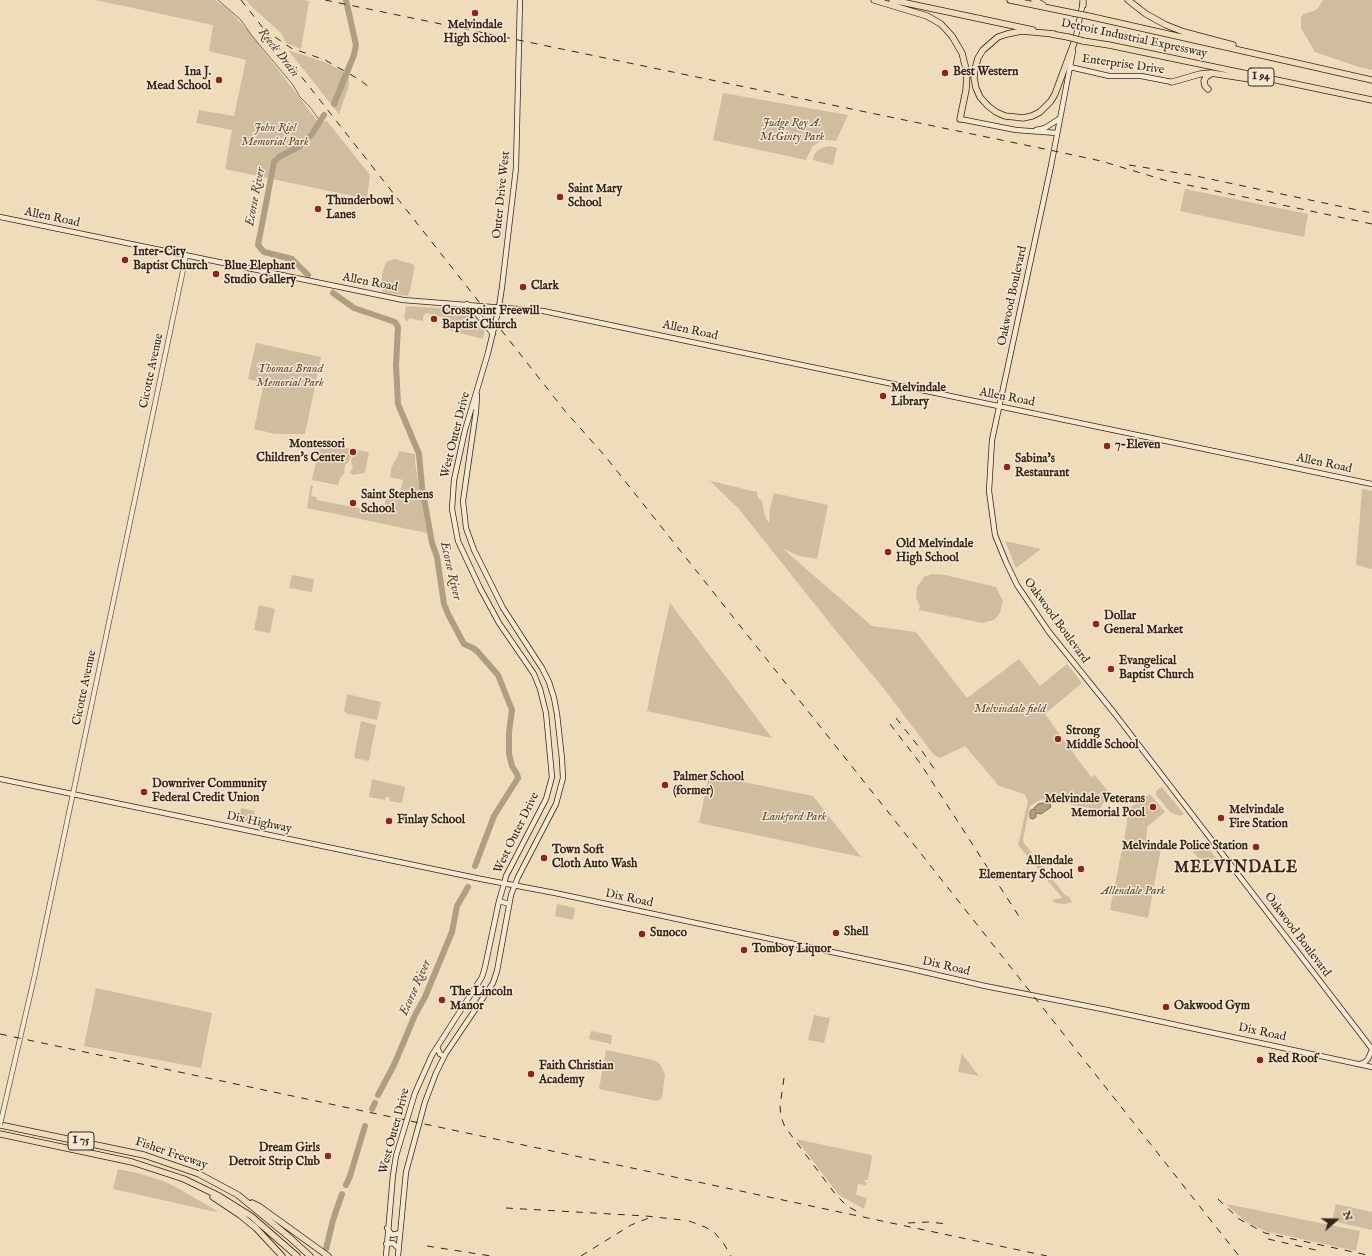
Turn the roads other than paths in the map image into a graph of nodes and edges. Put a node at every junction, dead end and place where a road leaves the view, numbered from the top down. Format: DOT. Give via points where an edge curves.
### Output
graph roads {
  1 [pos="520,0"];
  2 [pos="874,0"];
  3 [pos="892,0"];
  4 [pos="1010,0"];
  5 [pos="1034,0"];
  6 [pos="1128,0"];
  7 [pos="1083,2"];
  8 [pos="1044,7"];
  9 [pos="1054,34"];
  10 [pos="1074,44"];
  11 [pos="1260,54"];
  12 [pos="1070,67"];
  13 [pos="1216,74"];
  14 [pos="1372,80"];
  15 [pos="1172,82"];
  16 [pos="1208,89"];
  17 [pos="1358,98"];
  18 [pos="1372,100"];
  19 [pos="960,119"];
  20 [pos="1060,119"];
  21 [pos="1025,130"];
  22 [pos="1057,133"];
  23 [pos="0,217"];
  24 [pos="186,256"];
  25 [pos="467,304"];
  26 [pos="499,307"];
  27 [pos="492,334"];
  28 [pos="478,389"];
  29 [pos="999,406"];
  30 [pos="1372,484"];
  31 [pos="0,779"];
  32 [pos="73,794"];
  33 [pos="512,866"];
  34 [pos="521,872"];
  35 [pos="504,884"];
  36 [pos="515,886"];
  37 [pos="498,901"];
  38 [pos="509,904"];
  39 [pos="493,929"];
  40 [pos="504,931"];
  41 [pos="437,1048"];
  42 [pos="1372,1049"];
  43 [pos="444,1056"];
  44 [pos="1359,1064"];
  45 [pos="1372,1067"];
  46 [pos="0,1125"];
  47 [pos="0,1134"];
  48 [pos="184,1179"];
  49 [pos="244,1200"];
  50 [pos="387,1228"];
  51 [pos="400,1233"];
  52 [pos="386,1244"];
  53 [pos="398,1248"];
  54 [pos="282,1256"];
  55 [pos="297,1256"];
  56 [pos="310,1256"];
  57 [pos="328,1256"];
  58 [pos="386,1256"];
  59 [pos="398,1256"];
  1 -- 26 [label="main road, Outer Drive West" via="516,168"];
  2 -- 19 [label="highway" via="927,16 941,24 952,36 962,53 967,73"];
  3 -- 9 [label="highway, Detroit Industrial Expressway / I 94"];
  4 -- 8 [label="highway, Detroit Industrial Expressway / I 94"];
  5 -- 8 [label="highway"];
  6 -- 11 [label="highway" via="1166,25"];
  7 -- 10 [label="main road, Oakwood Boulevard"];
  8 -- 11 [label="highway, Detroit Industrial Expressway / I 94, bridge"];
  9 -- 10 [label="highway" via="1007,34 998,37 983,50 978,58 974,78 980,97 988,106 1005,116 1024,118 1040,112 1055,94"];
  9 -- 17 [label="highway, Detroit Industrial Expressway / I 94, bridge"];
  10 -- 12 [label="main road, Oakwood Boulevard"];
  11 -- 14 [label="highway, Detroit Industrial Expressway / I 94"];
  12 -- 15 [label="main road, Enterprise Drive" via="1109,76 1141,76"];
  12 -- 20 [label="main road, Oakwood Boulevard"];
  13 -- 15 [label="highway" via="1200,74"];
  13 -- 16 [label="highway" via="1208,75 1204,79"];
  13 -- 17 [label="highway"];
  17 -- 18 [label="highway, Detroit Industrial Expressway / I 94"];
  19 -- 21 [label="main road"];
  20 -- 21 [label="main road" via="1046,128"];
  20 -- 22 [label="main road, Oakwood Boulevard"];
  21 -- 22 [label="main road"];
  22 -- 29 [label="main road, Oakwood Boulevard"];
  23 -- 24 [label="main road, Allen Road"];
  24 -- 25 [label="main road, Allen Road" via="403,300"];
  24 -- 32 [label="street, Cicotte Avenue"];
  25 -- 26 [label="main road, Allen Road"];
  25 -- 27 [label="main road"];
  26 -- 27 [label="main road, Outer Drive West"];
  26 -- 29 [label="main road, Allen Road" via="544,311"];
  27 -- 28 [label="main road, Outer Drive West"];
  28 -- 33 [label="main road, West Outer Drive" via="465,430 454,480 452,502 455,527 462,551 488,603 534,674 546,713 552,763 551,785 546,799"];
  28 -- 34 [label="main road, West Outer Drive" via="463,501 466,528 477,557 503,608 549,682 557,714 562,759 562,783 556,804"];
  29 -- 30 [label="main road, Allen Road"];
  29 -- 42 [label="main road, Oakwood Boulevard" via="991,448 989,491 995,535 1021,592 1049,632"];
  31 -- 32 [label="main road, Dix Highway"];
  32 -- 35 [label="main road, Dix Highway"];
  32 -- 46 [label="street, Cicotte Avenue, bridge"];
  33 -- 34 [label="main road"];
  33 -- 35 [label="main road, West Outer Drive"];
  34 -- 36 [label="main road, West Outer Drive"];
  35 -- 36 [label="main road, Dix Highway"];
  35 -- 37 [label="main road, West Outer Drive"];
  36 -- 38 [label="main road, West Outer Drive"];
  36 -- 44 [label="main road, Dix Road"];
  37 -- 38 [label="main road"];
  37 -- 39 [label="main road, West Outer Drive"];
  38 -- 40 [label="main road, West Outer Drive"];
  39 -- 40 [label="main road"];
  39 -- 41 [label="main road, West Outer Drive" via="482,977"];
  40 -- 43 [label="main road, West Outer Drive" via="497,971 492,983"];
  41 -- 43 [label="main road"];
  41 -- 50 [label="main road, West Outer Drive" via="422,1076 407,1117 392,1175"];
  42 -- 44 [label="main road" via="1368,1059"];
  43 -- 51 [label="main road, West Outer Drive" via="425,1102 409,1157"];
  44 -- 45 [label="main road, Dix Road"];
  46 -- 49 [label="highway, Fisher Freeway / I 75" via="126,1150 158,1159 209,1179"];
  47 -- 48 [label="highway, Fisher Freeway / I 75" via="132,1162"];
  48 -- 54 [label="highway" via="244,1218 263,1234"];
  48 -- 55 [label="highway, Fisher Freeway / I 75" via="235,1206 263,1226"];
  49 -- 56 [label="highway, Fisher Freeway / I 75"];
  49 -- 57 [label="highway" via="260,1207"];
  50 -- 51 [label="main road" via="392,1235"];
  50 -- 52 [label="main road, West Outer Drive"];
  51 -- 53 [label="main road, West Outer Drive"];
  52 -- 53 [label="main road" via="393,1243"];
  52 -- 58 [label="main road, West Outer Drive"];
  53 -- 59 [label="main road, West Outer Drive"];
}
